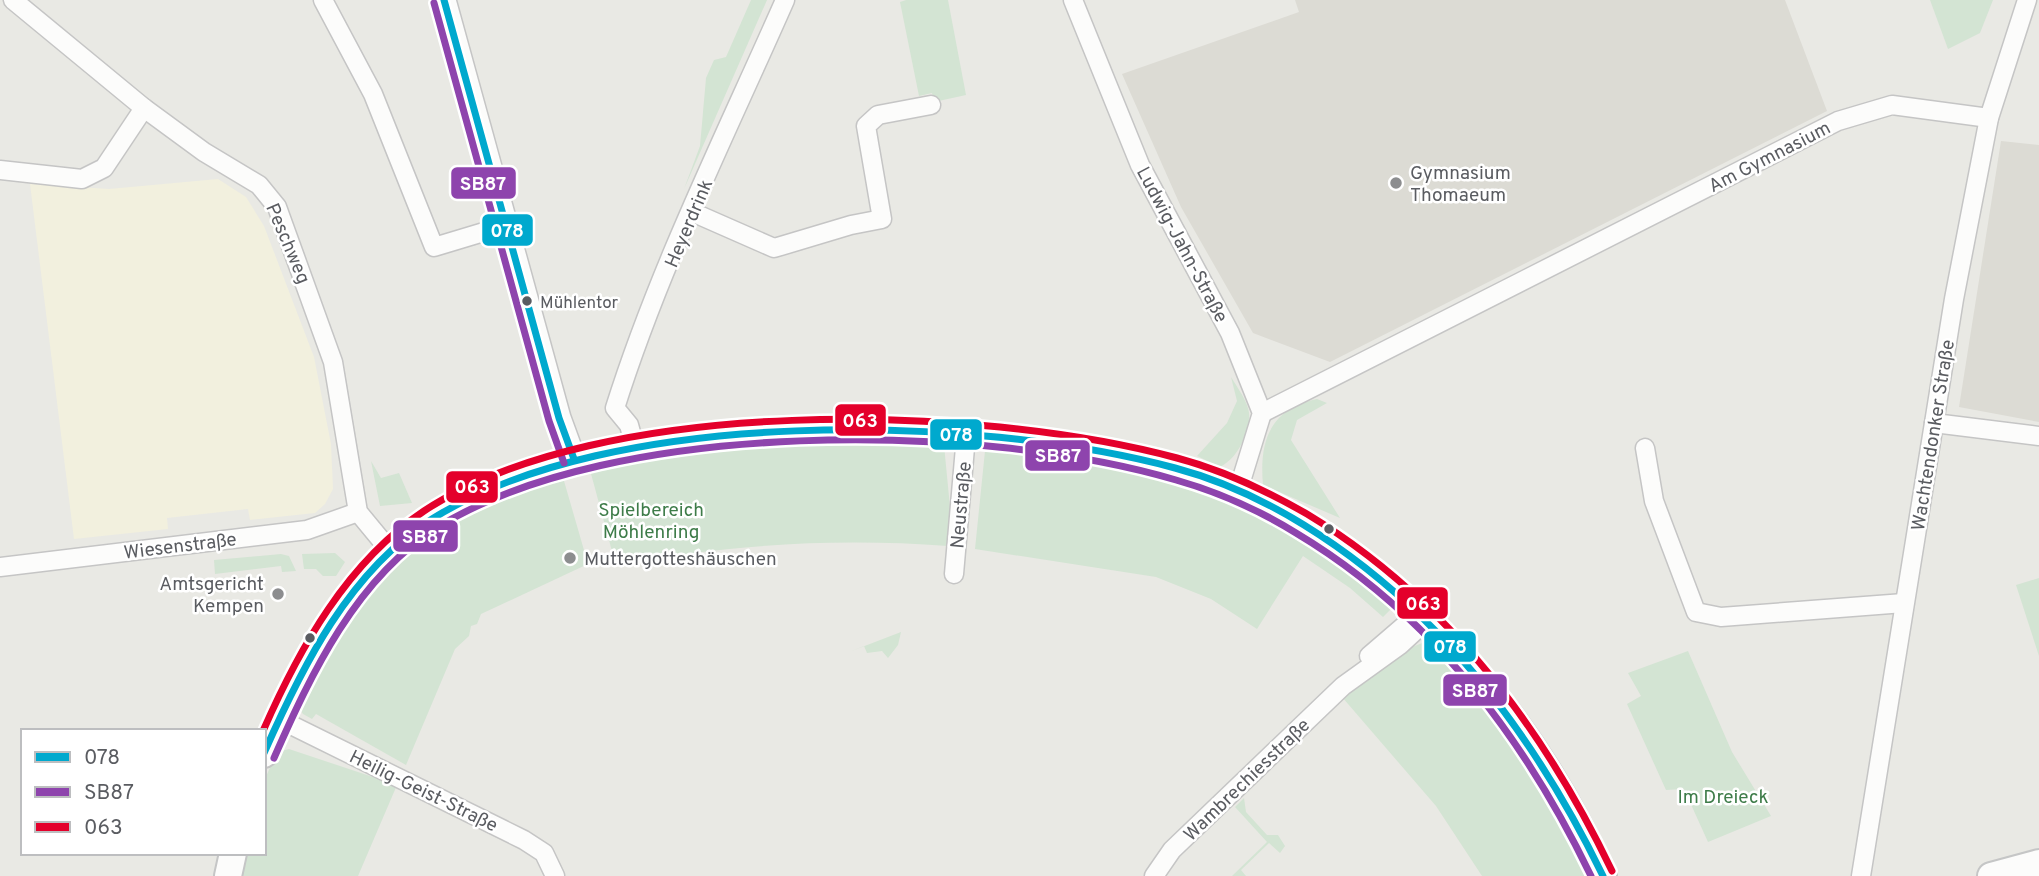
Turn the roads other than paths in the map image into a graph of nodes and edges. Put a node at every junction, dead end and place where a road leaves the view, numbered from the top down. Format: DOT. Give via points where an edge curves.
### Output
graph roads {
  1 [pos="13,0"];
  2 [pos="323,0"];
  3 [pos="444,0"];
  4 [pos="785,0"];
  5 [pos="1073,0"];
  6 [pos="2027,0"];
  7 [pos="931,105"];
  8 [pos="144,108"];
  9 [pos="1989,118"];
  10 [pos="0,170"];
  11 [pos="692,212"];
  12 [pos="507,225"];
  13 [pos="1262,413"];
  14 [pos="1934,423"];
  15 [pos="966,436"];
  16 [pos="2039,436"];
  17 [pos="635,447"];
  18 [pos="1646,448"];
  19 [pos="574,458"];
  20 [pos="1238,491"];
  21 [pos="358,512"];
  22 [pos="391,552"];
  23 [pos="0,567"];
  24 [pos="954,574"];
  25 [pos="1904,603"];
  26 [pos="1419,613"];
  27 [pos="279,719"];
  28 [pos="266,749"];
  29 [pos="233,855"];
  30 [pos="2039,863"];
  31 [pos="228,876"];
  32 [pos="555,876"];
  33 [pos="1154,876"];
  34 [pos="1603,876"];
  35 [pos="1861,876"];
  36 [pos="1991,876"];
  1 -- 8 [label="street, Peschweg"];
  2 -- 12 [label="street" via="373,94 434,247"];
  3 -- 12 [label="street"];
  4 -- 11 [label="street, Heyerdrink"];
  5 -- 13 [label="street, Ludwig-Jahn-Straße" via="1140,165 1230,333"];
  6 -- 9 [label="street, Wachtendonker Straße"];
  7 -- 11 [label="street" via="878,115 866,126 882,219 774,248"];
  8 -- 10 [label="street" via="104,168 82,179"];
  8 -- 21 [label="street, Peschweg" via="259,185 277,207 333,362"];
  9 -- 13 [label="street, Am Gymnasium" via="1892,105 1838,121"];
  9 -- 14 [label="street, Wachtendonker Straße"];
  11 -- 17 [label="street, Heyerdrink" via="615,408 629,425"];
  12 -- 19 [label="street"];
  13 -- 20 [label="street"];
  14 -- 16 [label="street"];
  14 -- 25 [label="street, Wachtendonker Straße"];
  15 -- 17 [label="main road" via="811,432"];
  15 -- 20 [label="main road" via="1136,459"];
  15 -- 24 [label="street, Neustraße"];
  17 -- 19 [label="main road"];
  18 -- 25 [label="street" via="1654,501 1696,612 1721,617"];
  19 -- 22 [label="main road" via="511,478 454,505"];
  20 -- 26 [label="main road" via="1327,540"];
  21 -- 22 [label="street"];
  21 -- 23 [label="street, Wiesenstraße" via="307,530"];
  22 -- 27 [label="main road" via="356,589 322,636"];
  25 -- 35 [label="street, Wachtendonker Straße"];
  26 -- 33 [label="street, Wambrechiesstraße" via="1172,850"];
  26 -- 34 [label="main road" via="1513,722 1563,800"];
  27 -- 28 [label="main road"];
  27 -- 32 [label="street, Heilig-Geist-Straße" via="524,840 544,853"];
  29 -- 31 [label="main road"];
  30 -- 36 [label="main road"];
}
